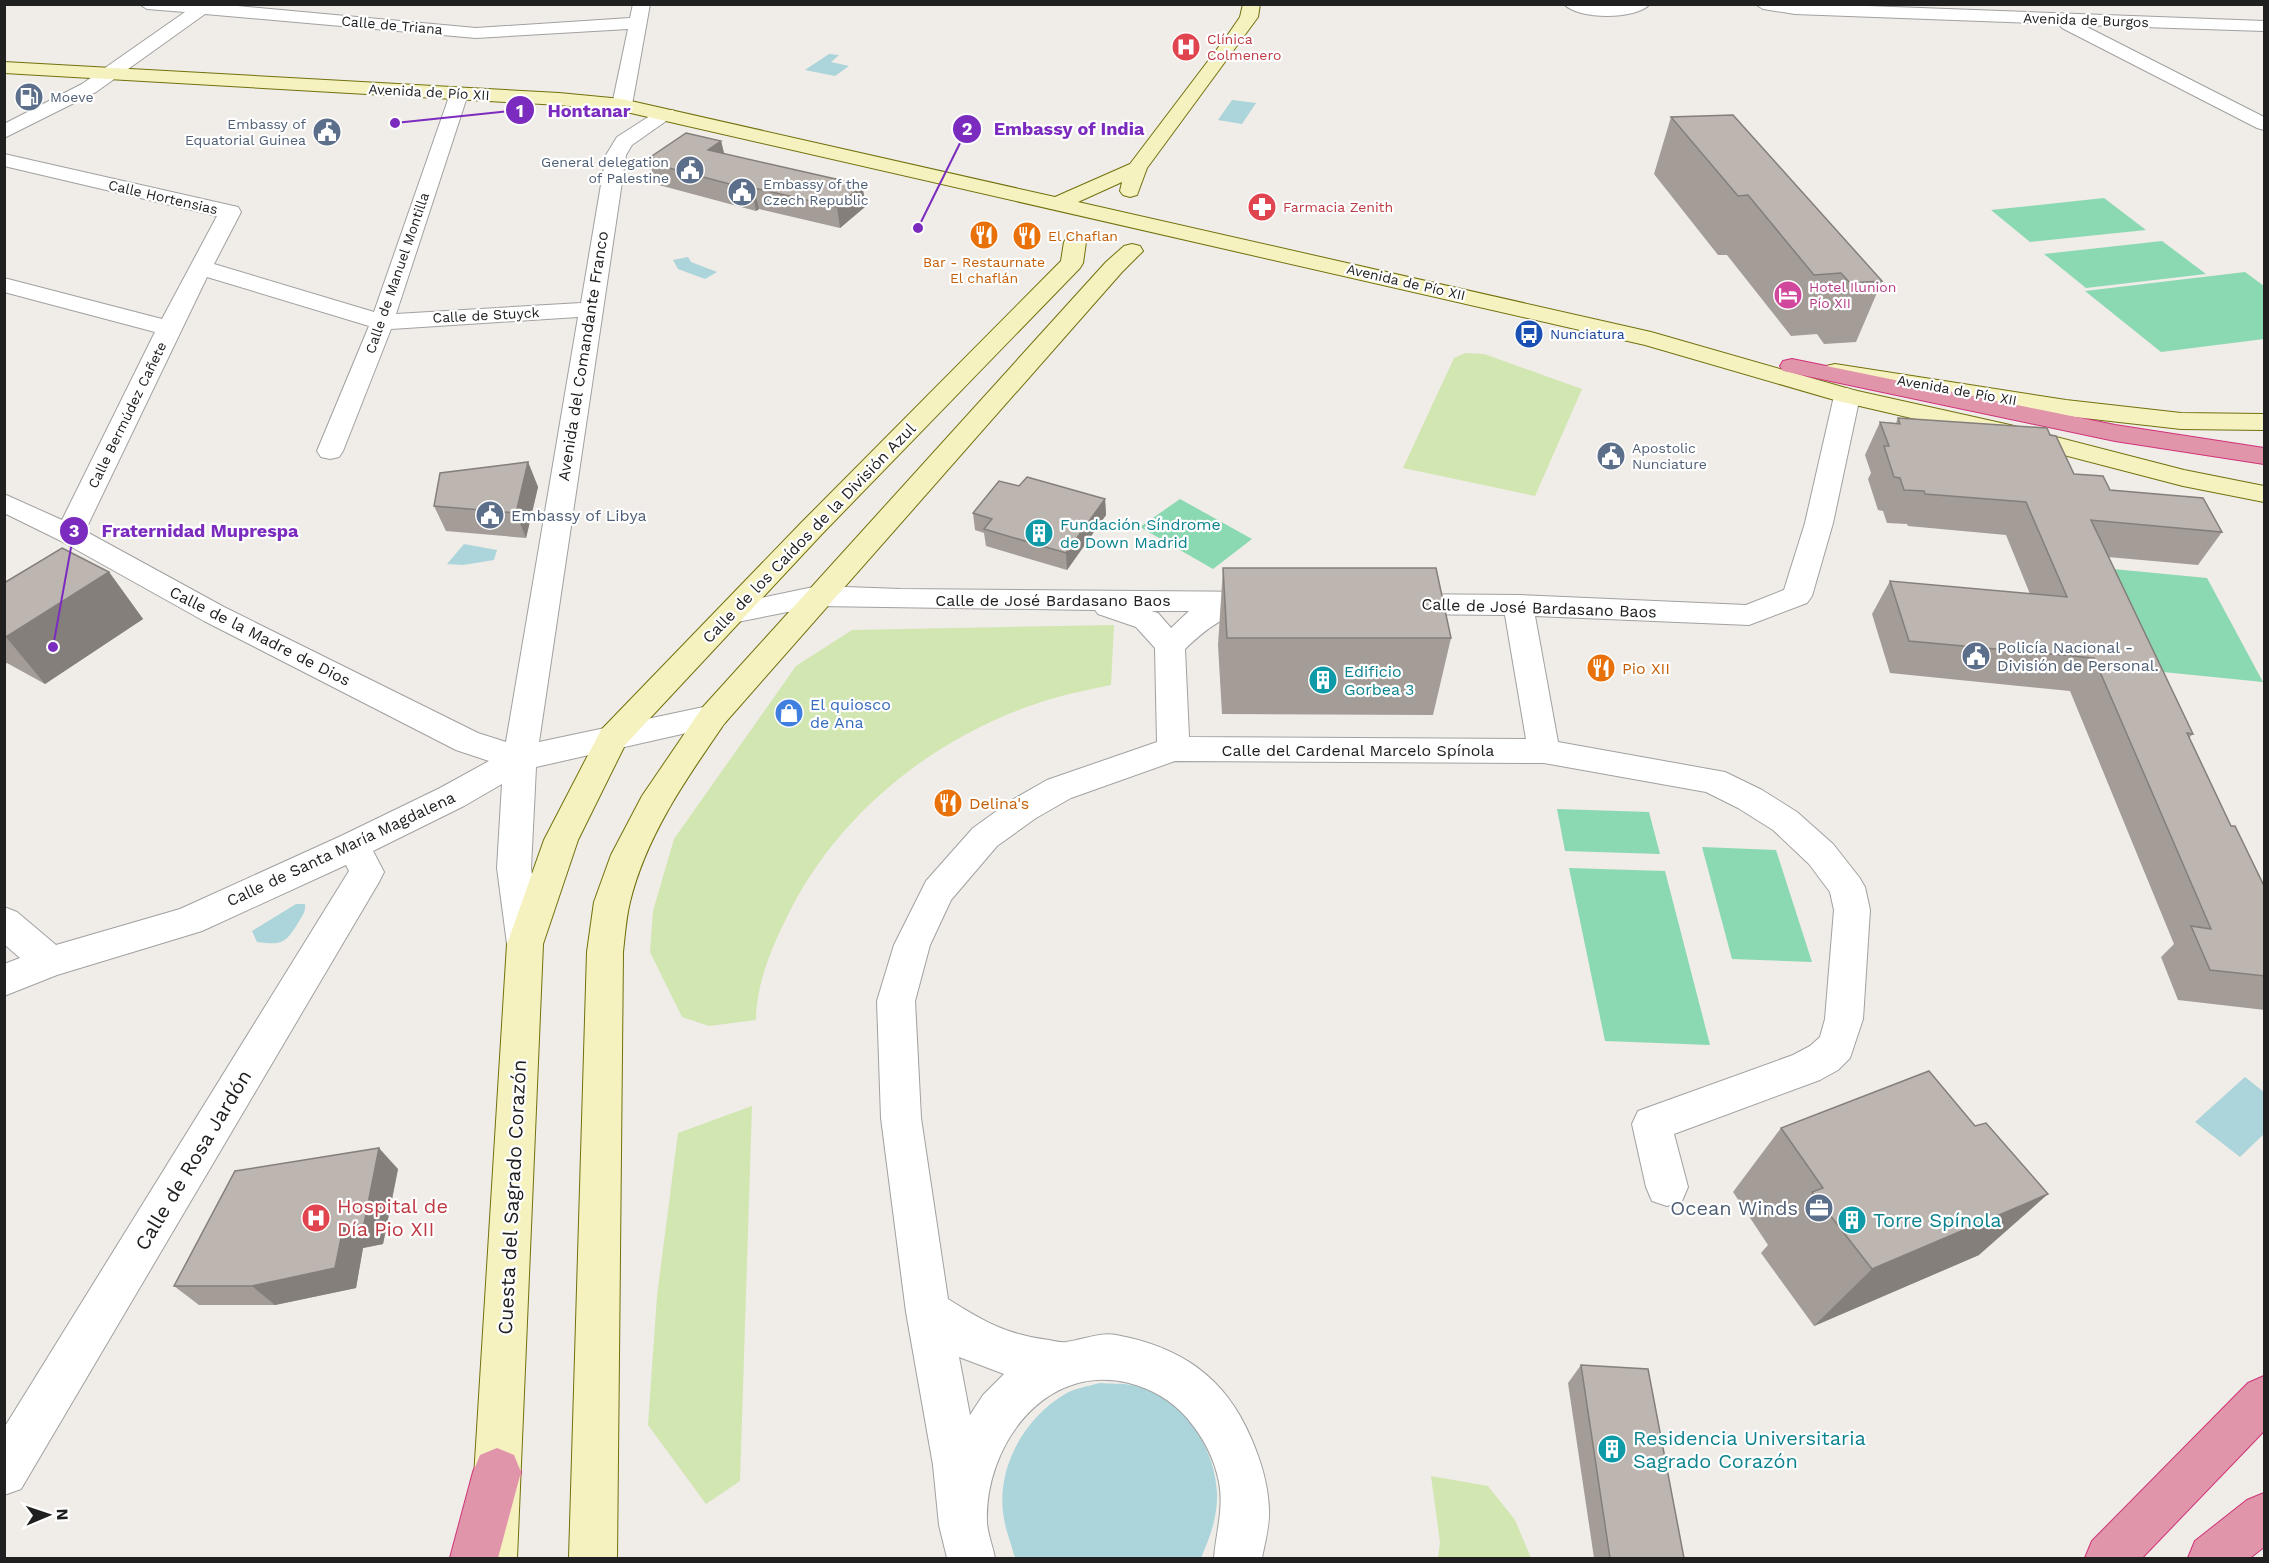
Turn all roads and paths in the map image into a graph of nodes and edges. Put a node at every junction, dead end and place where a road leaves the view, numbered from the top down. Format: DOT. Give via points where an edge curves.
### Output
graph roads {
  1 [pos="147,4"];
  2 [pos="642,4"];
  3 [pos="1252,4"];
  4 [pos="1572,4"];
  5 [pos="1642,4"];
  6 [pos="1763,4"];
  7 [pos="205,6"];
  8 [pos="2057,19"];
  9 [pos="638,23"];
  10 [pos="2265,26"];
  11 [pos="4,67"];
  12 [pos="113,73"];
  13 [pos="459,94"];
  14 [pos="622,105"];
  15 [pos="666,114"];
  16 [pos="2265,124"];
  17 [pos="4,132"];
  18 [pos="4,160"];
  19 [pos="1137,168"];
  20 [pos="1104,185"];
  21 [pos="1130,191"];
  22 [pos="1059,203"];
  23 [pos="1161,228"];
  24 [pos="1090,246"];
  25 [pos="1132,251"];
  26 [pos="202,268"];
  27 [pos="4,285"];
  28 [pos="590,309"];
  29 [pos="382,322"];
  30 [pos="169,328"];
  31 [pos="1651,339"];
  32 [pos="1792,366"];
  33 [pos="1847,396"];
  34 [pos="2265,422"];
  35 [pos="2010,433"];
  36 [pos="330,451"];
  37 [pos="2265,456"];
  38 [pos="2265,479"];
  39 [pos="2265,494"];
  40 [pos="4,502"];
  41 [pos="69,534"];
  42 [pos="818,596"];
  43 [pos="1089,600"];
  44 [pos="1241,601"];
  45 [pos="1287,602"];
  46 [pos="1368,603"];
  47 [pos="1518,605"];
  48 [pos="732,613"];
  49 [pos="1170,646"];
  50 [pos="713,716"];
  51 [pos="612,738"];
  52 [pos="1173,749"];
  53 [pos="1544,751"];
  54 [pos="520,758"];
  55 [pos="561,840"];
  56 [pos="353,846"];
  57 [pos="4,922"];
  58 [pos="525,944"];
  59 [pos="50,962"];
  60 [pos="4,980"];
  61 [pos="1667,1187"];
  62 [pos="928,1311"];
  63 [pos="1062,1364"];
  64 [pos="2265,1399"];
  65 [pos="4,1472"];
  66 [pos="497,1472"];
  67 [pos="2265,1516"];
  68 [pos="967,1542"];
  69 [pos="474,1558"];
  70 [pos="493,1558"];
  71 [pos="593,1558"];
  72 [pos="1238,1558"];
  73 [pos="2109,1558"];
  74 [pos="2212,1558"];
  1 -- 7 [label="street, Calle de Triana"];
  2 -- 9 [label="street"];
  3 -- 19 [label="main road" via="1249,17 1233,40"];
  4 -- 5 [label="street" via="1593,11"];
  6 -- 8 [label="street, Avenida de Burgos" via="1795,9"];
  7 -- 9 [label="street, Calle de Triana" via="476,33"];
  7 -- 12 [label="street"];
  8 -- 10 [label="street, Avenida de Burgos"];
  8 -- 16 [label="street"];
  9 -- 14 [label="street"];
  11 -- 12 [label="main road, Avenida de Pío XII"];
  12 -- 13 [label="main road, Avenida de Pío XII"];
  12 -- 17 [label="street"];
  13 -- 14 [label="main road, Avenida de Pío XII"];
  13 -- 29 [label="street, Calle de Manuel Montilla"];
  14 -- 15 [label="main road, Avenida de Pío XII"];
  15 -- 22 [label="main road, Avenida de Pío XII"];
  15 -- 28 [label="street, Avenida del Comandante Franco" via="624,141 616,155"];
  18 -- 26 [label="street, Calle Hortensias" via="230,212"];
  19 -- 20 [label="main road"];
  19 -- 21 [label="main road"];
  20 -- 21 [label="main road"];
  20 -- 22 [label="main road"];
  21 -- 23 [label="main road" via="1141,209"];
  22 -- 23 [label="main road, Avenida de Pío XII"];
  22 -- 24 [label="main road"];
  23 -- 25 [label="main road" via="1150,244"];
  23 -- 31 [label="main road, Avenida de Pío XII"];
  24 -- 25 [label="main road"];
  24 -- 48 [label="main road, Calle de los Caídos de la División Azul"];
  25 -- 42 [label="main road"];
  26 -- 29 [label="street"];
  26 -- 30 [label="street, Calle Hortensias"];
  27 -- 30 [label="street"];
  28 -- 29 [label="street, Calle de Stuyck"];
  28 -- 54 [label="street, Avenida del Comandante Franco"];
  29 -- 36 [label="street, Calle de Manuel Montilla"];
  30 -- 41 [label="street, Calle Bermúdez Cañete"];
  31 -- 32 [label="main road, Avenida de Pío XII"];
  31 -- 33 [label="main road, Avenida de Pío XII"];
  32 -- 34 [label="main road, Avenida de Pío XII" via="2067,408 2181,421"];
  32 -- 37 [label="highway" via="2115,434"];
  33 -- 35 [label="main road, Avenida de Pío XII"];
  33 -- 47 [label="street, Calle de José Bardasano Baos" via="1819,523 1797,596 1749,615"];
  35 -- 38 [label="main road, Avenida de Pío XII"];
  35 -- 39 [label="main road, Avenida de Pío XII" via="2183,478"];
  40 -- 41 [label="street, Calle de la Madre de Dios"];
  41 -- 54 [label="street, Calle de la Madre de Dios" via="214,614 457,736"];
  42 -- 43 [label="street, Calle de José Bardasano Baos"];
  42 -- 48 [label="street, Calle de José Bardasano Baos"];
  42 -- 50 [label="main road"];
  43 -- 44 [label="street, Calle de José Bardasano Baos"];
  43 -- 49 [label="street" via="1147,620"];
  44 -- 45 [label="street, Calle de José Bardasano Baos"];
  44 -- 49 [label="street" via="1200,618"];
  46 -- 47 [label="street, Calle de José Bardasano Baos"];
  47 -- 53 [label="street"];
  48 -- 51 [label="main road, Calle de los Caídos de la División Azul"];
  49 -- 52 [label="street"];
  50 -- 51 [label="street, Calle de Santa María Magdalena"];
  50 -- 71 [label="main road" via="680,762 632,848 612,901 605,952"];
  51 -- 54 [label="street, Calle de Santa María Magdalena"];
  51 -- 55 [label="main road, Calle de los Caídos de la División Azul"];
  52 -- 53 [label="street, Calle del Cardenal Marcelo Spínola"];
  52 -- 62 [label="street, Calle del Cardenal Marcelo Spínola" via="1059,789 985,837 938,891 912,945 896,1001 901,1118"];
  53 -- 61 [label="street, Calle del Cardenal Marcelo Spínola" via="1713,781 1785,821 1821,854 1847,887 1852,910 1848,981 1836,1046 1806,1068 1652,1124"];
  54 -- 56 [label="street, Calle de Santa María Magdalena"];
  54 -- 58 [label="street, Avenida del Comandante Franco" via="514,868"];
  55 -- 58 [label="main road, Cuesta del Sagrado Corazón"];
  56 -- 59 [label="street, Calle de Santa María Magdalena" via="189,921"];
  56 -- 65 [label="street, Calle de Rosa Jardón" via="367,872"];
  57 -- 59 [label="street"];
  58 -- 66 [label="main road, Cuesta del Sagrado Corazón"];
  59 -- 60 [label="street, Calle de Santa María Magdalena"];
  62 -- 63 [label="street, Calle del Cardenal Marcelo Spínola" via="977,1343 1029,1360"];
  62 -- 68 [label="street, Calle del Cardenal Marcelo Spínola"];
  63 -- 68 [label="street, Calle del Cardenal Marcelo Spínola" via="1021,1388 988,1424 968,1472"];
  63 -- 72 [label="street, Calle del Cardenal Marcelo Spínola" via="1105,1356 1147,1364 1186,1384 1217,1417 1238,1460 1245,1509"];
  64 -- 73 [label="highway"];
  66 -- 69 [label="highway"];
  66 -- 70 [label="main road, Cuesta del Sagrado Corazón"];
  67 -- 74 [label="highway"];
}
